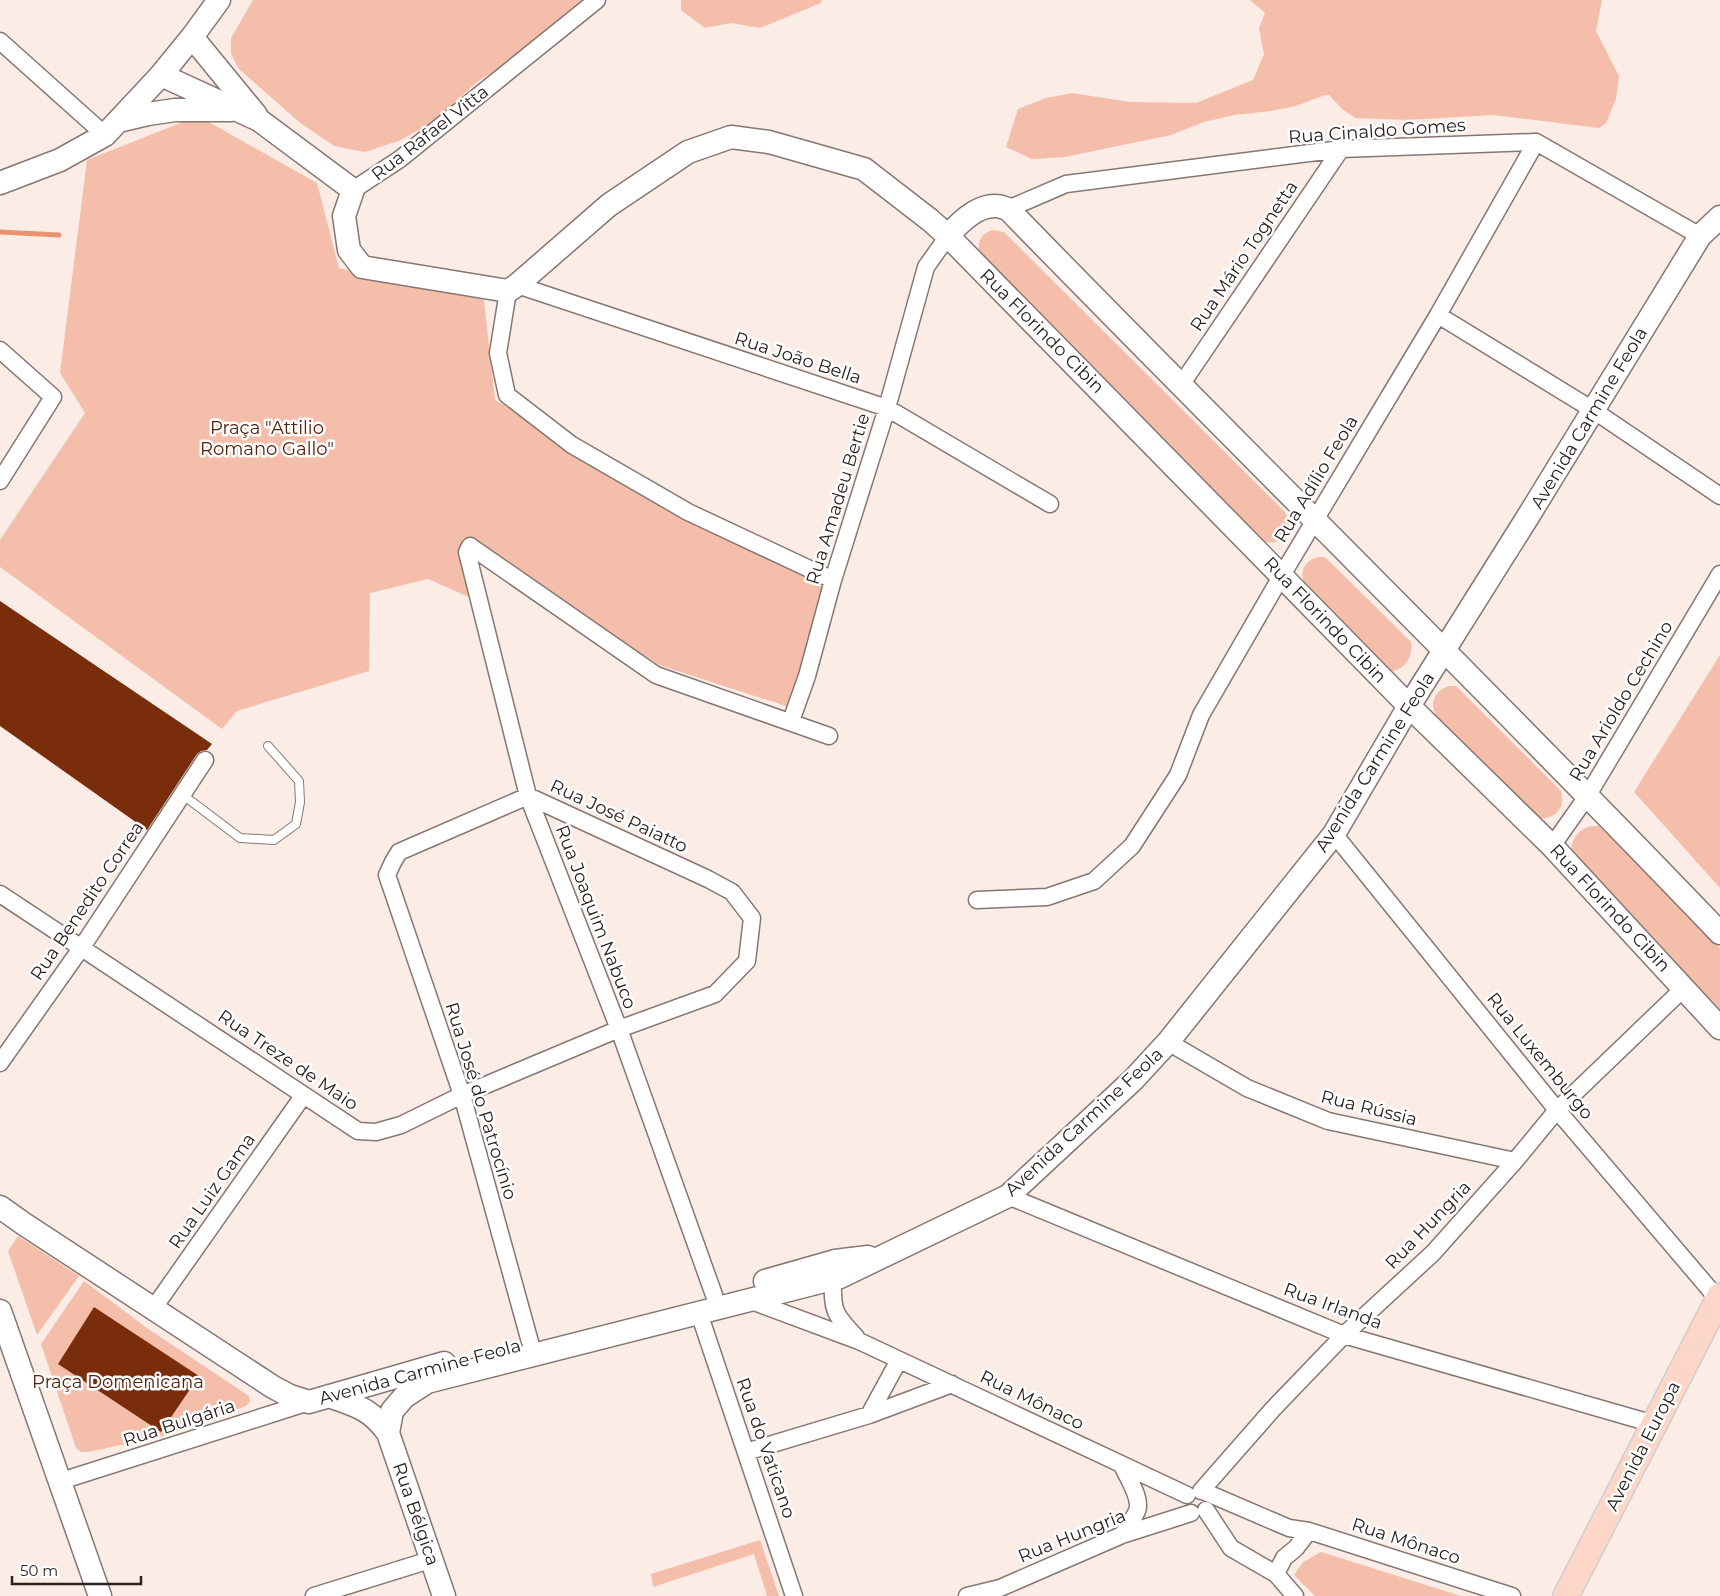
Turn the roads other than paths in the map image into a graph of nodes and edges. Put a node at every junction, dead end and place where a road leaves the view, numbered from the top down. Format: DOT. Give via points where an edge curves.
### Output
graph roads {
  1 [pos="597,0"];
  2 [pos="217,1"];
  3 [pos="192,37"];
  4 [pos="0,41"];
  5 [pos="161,75"];
  6 [pos="240,110"];
  7 [pos="260,120"];
  8 [pos="111,128"];
  9 [pos="1536,142"];
  10 [pos="1341,149"];
  11 [pos="0,183"];
  12 [pos="353,190"];
  13 [pos="1008,209"];
  14 [pos="1720,217"];
  15 [pos="948,236"];
  16 [pos="1700,236"];
  17 [pos="512,288"];
  18 [pos="1438,315"];
  19 [pos="0,350"];
  20 [pos="1181,385"];
  21 [pos="887,408"];
  22 [pos="1593,410"];
  23 [pos="0,481"];
  24 [pos="1720,496"];
  25 [pos="1050,504"];
  26 [pos="1314,520"];
  27 [pos="1720,574"];
  28 [pos="1282,575"];
  29 [pos="832,580"];
  30 [pos="1445,649"];
  31 [pos="1409,706"];
  32 [pos="791,722"];
  33 [pos="829,736"];
  34 [pos="268,746"];
  35 [pos="205,760"];
  36 [pos="183,795"];
  37 [pos="1588,795"];
  38 [pos="528,796"];
  39 [pos="1334,834"];
  40 [pos="1552,846"];
  41 [pos="387,875"];
  42 [pos="0,894"];
  43 [pos="977,900"];
  44 [pos="1720,933"];
  45 [pos="82,947"];
  46 [pos="1684,988"];
  47 [pos="715,994"];
  48 [pos="1720,1028"];
  49 [pos="619,1030"];
  50 [pos="1168,1042"];
  51 [pos="0,1063"];
  52 [pos="303,1096"];
  53 [pos="462,1096"];
  54 [pos="1557,1110"];
  55 [pos="1516,1161"];
  56 [pos="1008,1196"];
  57 [pos="0,1207"];
  58 [pos="0,1221"];
  59 [pos="24,1224"];
  60 [pos="886,1254"];
  61 [pos="834,1279"];
  62 [pos="714,1295"];
  63 [pos="1719,1298"];
  64 [pos="749,1300"];
  65 [pos="153,1309"];
  66 [pos="0,1311"];
  67 [pos="700,1313"];
  68 [pos="1344,1335"];
  69 [pos="859,1341"];
  70 [pos="530,1342"];
  71 [pos="899,1360"];
  72 [pos="952,1384"];
  73 [pos="319,1399"];
  74 [pos="868,1415"];
  75 [pos="1654,1424"];
  76 [pos="388,1433"];
  77 [pos="746,1452"];
  78 [pos="1123,1467"];
  79 [pos="61,1481"];
  80 [pos="1198,1493"];
  81 [pos="1199,1512"];
  82 [pos="1309,1531"];
  83 [pos="1122,1535"];
  84 [pos="430,1560"];
  85 [pos="1276,1574"];
  86 [pos="1004,1592"];
  87 [pos="100,1596"];
  88 [pos="314,1596"];
  89 [pos="444,1596"];
  90 [pos="794,1596"];
  91 [pos="967,1596"];
  92 [pos="1295,1596"];
  93 [pos="1512,1596"];
  94 [pos="1566,1596"];
  1 -- 12 [label="street, Rua Rafael Vitta" via="400,159"];
  2 -- 3 [label="main road"];
  3 -- 5 [label="main road"];
  3 -- 7 [label="main road, Rua Rafael Vitta"];
  4 -- 8 [label="street"];
  5 -- 6 [label="main road, Rua Rafael Vitta"];
  5 -- 8 [label="main road"];
  6 -- 7 [label="main road, Rua Rafael Vitta"];
  6 -- 8 [label="main road" via="175,110 148,114"];
  7 -- 12 [label="main road, Rua Rafael Vitta"];
  8 -- 11 [label="main road" via="60,160"];
  9 -- 10 [label="street, Rua Cinaldo Gomes"];
  9 -- 16 [label="street"];
  9 -- 18 [label="street, Rua Adílio Feola"];
  10 -- 13 [label="street, Rua Cinaldo Gomes" via="1066,184"];
  10 -- 20 [label="street, Rua Mário Tognetta"];
  12 -- 17 [label="main road" via="344,216 348,250 362,267"];
  13 -- 15 [label="main road" via="995,206 982,209 960,222"];
  13 -- 20 [label="main road"];
  14 -- 16 [label="main road, Avenida Carmine Feola"];
  15 -- 17 [label="main road, Rua Florindo Cibin" via="864,169 769,142 730,137 688,152 609,205"];
  15 -- 21 [label="street, Rua Amadeu Bertie" via="926,267"];
  15 -- 28 [label="main road, Rua Florindo Cibin"];
  16 -- 22 [label="main road, Avenida Carmine Feola"];
  17 -- 21 [label="street, Rua João Bella"];
  17 -- 29 [label="street" via="498,353 507,395 572,445 688,512"];
  18 -- 22 [label="street"];
  18 -- 26 [label="street, Rua Adílio Feola"];
  19 -- 23 [label="street" via="53,397"];
  20 -- 26 [label="main road"];
  21 -- 25 [label="street, Rua João Bella"];
  21 -- 29 [label="street, Rua Amadeu Bertie"];
  22 -- 24 [label="street"];
  22 -- 30 [label="main road, Avenida Carmine Feola"];
  26 -- 28 [label="street, Rua Adílio Feola"];
  26 -- 30 [label="main road"];
  27 -- 37 [label="street, Rua Arioldo Cechino"];
  28 -- 31 [label="main road, Rua Florindo Cibin"];
  28 -- 43 [label="street, Rua Adílio Feola" via="1201,715 1178,775 1132,846 1094,881 1047,897"];
  29 -- 32 [label="street, Rua Amadeu Bertie" via="807,676"];
  30 -- 31 [label="main road, Avenida Carmine Feola"];
  30 -- 37 [label="main road"];
  31 -- 39 [label="main road, Avenida Carmine Feola"];
  31 -- 40 [label="main road, Rua Florindo Cibin"];
  32 -- 33 [label="street"];
  32 -- 38 [label="street, Rua Joaquim Nabuco" via="656,675 470,546 467,552"];
  34 -- 36 [label="lane" via="299,781 296,824 274,840 240,838"];
  35 -- 36 [label="street, Rua Benedito Correa"];
  36 -- 45 [label="street, Rua Benedito Correa"];
  37 -- 40 [label="street, Rua Arioldo Cechino"];
  37 -- 44 [label="main road"];
  38 -- 41 [label="street, Rua José Paiatto" via="399,852"];
  38 -- 47 [label="street, Rua José Paiatto" via="732,892 752,918 746,961"];
  38 -- 49 [label="street, Rua Joaquim Nabuco"];
  39 -- 50 [label="main road, Avenida Carmine Feola"];
  39 -- 54 [label="street, Rua Luxemburgo"];
  40 -- 46 [label="main road, Rua Florindo Cibin"];
  41 -- 53 [label="street, Rua José do Patrocínio"];
  42 -- 45 [label="street, Rua Treze de Maio"];
  45 -- 51 [label="street, Rua Benedito Correa"];
  45 -- 52 [label="street, Rua Treze de Maio"];
  46 -- 48 [label="main road, Rua Florindo Cibin"];
  46 -- 54 [label="street, Rua Hungria"];
  47 -- 49 [label="street, Rua Treze de Maio"];
  49 -- 53 [label="street, Rua Treze de Maio"];
  49 -- 62 [label="street, Rua Joaquim Nabuco"];
  50 -- 55 [label="street, Rua Rússia" via="1248,1088 1328,1122"];
  50 -- 56 [label="main road, Avenida Carmine Feola" via="1133,1080"];
  52 -- 53 [label="street, Rua Treze de Maio" via="358,1131 376,1132 401,1125"];
  52 -- 65 [label="street, Rua Luiz Gama"];
  53 -- 70 [label="street, Rua José do Patrocínio"];
  54 -- 55 [label="street, Rua Hungria"];
  54 -- 63 [label="street, Rua Luxemburgo"];
  55 -- 68 [label="street, Rua Hungria" via="1432,1253"];
  56 -- 60 [label="main road, Avenida Carmine Feola"];
  56 -- 68 [label="street, Rua Irlanda"];
  57 -- 59 [label="main road, Avenida Carmine Feola"];
  58 -- 59 [label="main road"];
  59 -- 65 [label="main road, Avenida Carmine Feola"];
  60 -- 61 [label="main road, Avenida Carmine Feola"];
  60 -- 62 [label="main road, Avenida Carmine Feola" via="835,1261"];
  61 -- 64 [label="main road, Avenida Carmine Feola"];
  61 -- 69 [label="street, Rua Mônaco" via="834,1310 838,1319"];
  62 -- 70 [label="main road, Avenida Carmine Feola"];
  63 -- 75 [label="main road, Avenida Europa"];
  64 -- 67 [label="main road, Avenida Carmine Feola"];
  64 -- 69 [label="street, Rua Mônaco"];
  65 -- 73 [label="main road, Avenida Carmine Feola" via="273,1387 290,1396"];
  66 -- 79 [label="main road"];
  67 -- 76 [label="main road, Avenida Carmine Feola" via="427,1382 404,1397 392,1410"];
  67 -- 77 [label="street, Rua do Vaticano"];
  68 -- 75 [label="street, Rua Irlanda"];
  68 -- 80 [label="street, Rua Hungria"];
  69 -- 71 [label="street, Rua Mônaco"];
  70 -- 73 [label="main road, Avenida Carmine Feola"];
  71 -- 72 [label="street, Rua Mônaco"];
  71 -- 74 [label="street"];
  72 -- 74 [label="street"];
  72 -- 78 [label="street, Rua Mônaco"];
  73 -- 76 [label="main road, Rua Bélgica" via="368,1411"];
  73 -- 79 [label="street, Rua Bulgária"];
  74 -- 77 [label="street"];
  75 -- 94 [label="main road, Avenida Europa"];
  76 -- 84 [label="main road, Rua Bélgica"];
  77 -- 90 [label="street, Rua do Vaticano"];
  78 -- 80 [label="street, Rua Mônaco"];
  78 -- 83 [label="street" via="1138,1504"];
  79 -- 87 [label="main road"];
  80 -- 81 [label="street" via="1210,1503"];
  80 -- 81 [label="street" via="1185,1503 1186,1507"];
  80 -- 82 [label="street, Rua Mônaco" via="1289,1528"];
  81 -- 83 [label="street, Rua Hungria"];
  81 -- 85 [label="street" via="1231,1548"];
  82 -- 85 [label="street" via="1284,1558"];
  82 -- 93 [label="street, Rua Mônaco"];
  83 -- 86 [label="street, Rua Hungria"];
  84 -- 88 [label="street"];
  84 -- 89 [label="main road, Rua Bélgica"];
  85 -- 92 [label="street"];
  86 -- 91 [label="street, Rua Hungria"];
}
